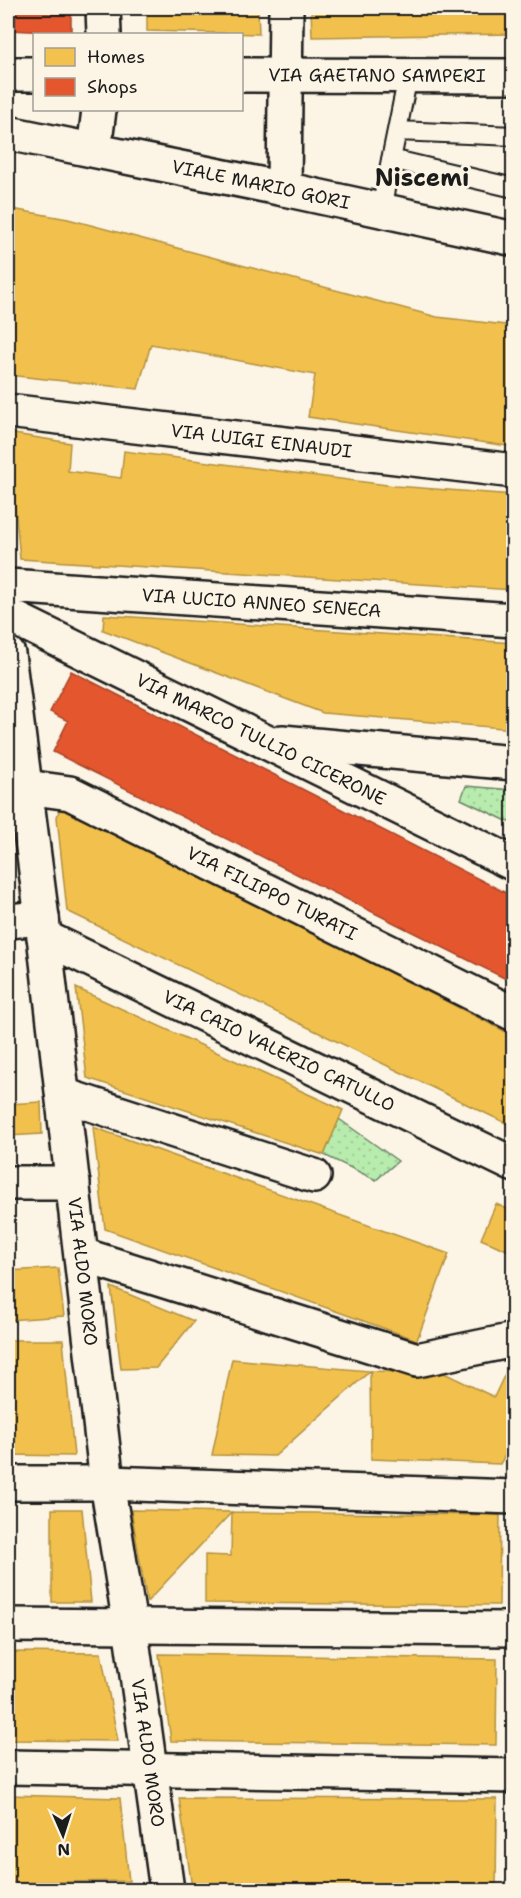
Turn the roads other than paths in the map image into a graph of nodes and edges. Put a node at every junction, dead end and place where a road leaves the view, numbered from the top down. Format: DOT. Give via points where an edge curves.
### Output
graph roads {
  1 [pos="103,8"];
  2 [pos="286,8"];
  3 [pos="104,33"];
  4 [pos="8,74"];
  5 [pos="33,74"];
  6 [pos="243,75"];
  7 [pos="286,75"];
  8 [pos="408,76"];
  9 [pos="513,76"];
  10 [pos="99,111"];
  11 [pos="397,131"];
  12 [pos="8,133"];
  13 [pos="513,136"];
  14 [pos="94,150"];
  15 [pos="391,159"];
  16 [pos="513,188"];
  17 [pos="284,189"];
  18 [pos="381,209"];
  19 [pos="513,239"];
  20 [pos="8,411"];
  21 [pos="513,471"];
  22 [pos="8,586"];
  23 [pos="8,615"];
  24 [pos="513,620"];
  25 [pos="8,663"];
  26 [pos="263,741"];
  27 [pos="513,763"];
  28 [pos="17,788"];
  29 [pos="513,864"];
  30 [pos="8,921"];
  31 [pos="43,927"];
  32 [pos="513,1014"];
  33 [pos="63,1095"];
  34 [pos="513,1165"];
  35 [pos="314,1176"];
  36 [pos="8,1183"];
  37 [pos="73,1183"];
  38 [pos="82,1255"];
  39 [pos="513,1340"];
  40 [pos="8,1483"];
  41 [pos="107,1483"];
  42 [pos="513,1497"];
  43 [pos="8,1625"];
  44 [pos="130,1625"];
  45 [pos="513,1629"];
  46 [pos="8,1767"];
  47 [pos="150,1769"];
  48 [pos="513,1776"];
  49 [pos="167,1890"];
  1 -- 3 [label="street"];
  2 -- 7 [label="street"];
  4 -- 5 [label="street"];
  6 -- 7 [label="street, VIA GAETANO SAMPERI"];
  7 -- 8 [label="street, VIA GAETANO SAMPERI"];
  7 -- 17 [label="street"];
  8 -- 9 [label="street, VIA GAETANO SAMPERI"];
  8 -- 11 [label="lane"];
  10 -- 14 [label="street"];
  11 -- 13 [label="lane"];
  11 -- 15 [label="lane"];
  12 -- 14 [label="street, VIALE MARIO GORI"];
  14 -- 17 [label="street, VIALE MARIO GORI"];
  15 -- 16 [label="lane"];
  15 -- 18 [label="lane"];
  17 -- 18 [label="street, VIALE MARIO GORI"];
  18 -- 19 [label="street, VIALE MARIO GORI"];
  20 -- 21 [label="street, VIA LUIGI EINAUDI"];
  22 -- 24 [label="street, VIA LUCIO ANNEO SENECA"];
  23 -- 26 [label="street, VIA MARCO TULLIO CICERONE"];
  25 -- 28 [label="street, VIA ALDO MORO"];
  26 -- 27 [label="street"];
  26 -- 29 [label="street, VIA MARCO TULLIO CICERONE"];
  28 -- 31 [label="street, VIA ALDO MORO"];
  28 -- 32 [label="street, VIA FILIPPO TURATI" via="70,793"];
  30 -- 31 [label="street"];
  31 -- 33 [label="street, VIA ALDO MORO"];
  31 -- 34 [label="street, VIA CAIO VALERIO CATULLO"];
  33 -- 35 [label="street"];
  33 -- 37 [label="street, VIA ALDO MORO"];
  36 -- 37 [label="street"];
  37 -- 38 [label="street, VIA ALDO MORO"];
  38 -- 39 [label="street" via="417,1360"];
  38 -- 41 [label="street, VIA ALDO MORO"];
  40 -- 41 [label="street"];
  41 -- 42 [label="street"];
  41 -- 44 [label="street, VIA ALDO MORO"];
  43 -- 44 [label="street"];
  44 -- 45 [label="street"];
  44 -- 47 [label="street, VIA ALDO MORO"];
  46 -- 47 [label="street"];
  47 -- 48 [label="street"];
  47 -- 49 [label="street, VIA ALDO MORO"];
}
